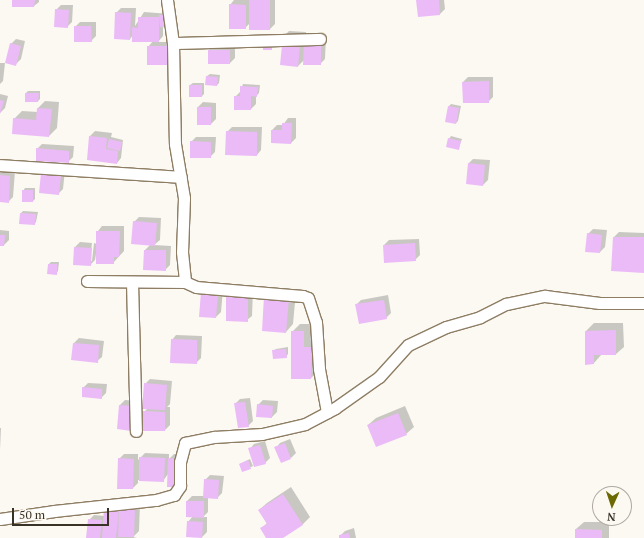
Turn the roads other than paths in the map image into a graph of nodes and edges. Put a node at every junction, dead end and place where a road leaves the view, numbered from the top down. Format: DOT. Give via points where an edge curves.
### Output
graph roads {
  1 [pos="167,0"];
  2 [pos="320,39"];
  3 [pos="173,42"];
  4 [pos="0,165"];
  5 [pos="180,177"];
  6 [pos="87,281"];
  7 [pos="132,282"];
  8 [pos="185,282"];
  9 [pos="644,303"];
  10 [pos="327,412"];
  11 [pos="136,431"];
  12 [pos="0,518"];
  1 -- 3 [label="street"];
  2 -- 3 [label="street"];
  3 -- 5 [label="street" via="176,144"];
  4 -- 5 [label="street"];
  5 -- 8 [label="street" via="184,198 182,252"];
  6 -- 7 [label="street"];
  7 -- 8 [label="street"];
  7 -- 11 [label="street"];
  8 -- 10 [label="street" via="196,287 308,298 316,322 319,369"];
  9 -- 10 [label="street" via="600,303 545,296 506,304 408,345 379,377"];
  10 -- 12 [label="street" via="305,424 262,434 214,437 185,443 180,462 180,486 174,495 156,500"];
}
